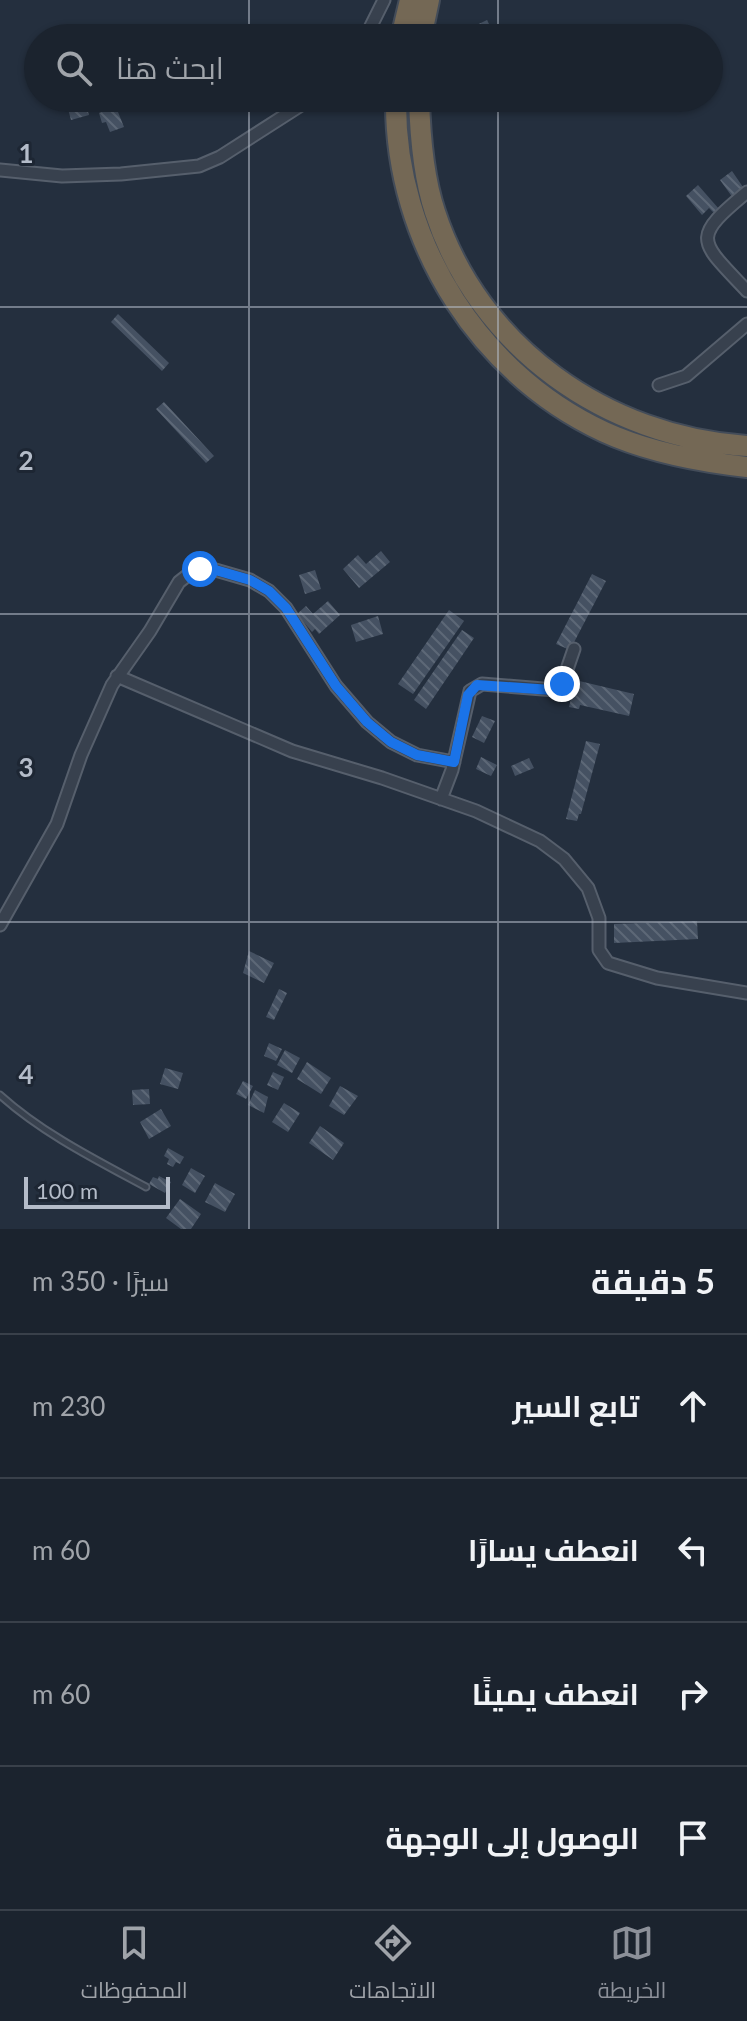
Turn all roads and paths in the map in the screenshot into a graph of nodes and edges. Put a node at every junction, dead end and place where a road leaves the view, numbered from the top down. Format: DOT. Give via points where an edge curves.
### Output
graph roads {
  1 [pos="384,0"];
  2 [pos="410,0"];
  3 [pos="429,0"];
  4 [pos="372,24"];
  5 [pos="404,24"];
  6 [pos="424,24"];
  7 [pos="290,112"];
  8 [pos="397,112"];
  9 [pos="420,112"];
  10 [pos="0,170"];
  11 [pos="747,192"];
  12 [pos="747,291"];
  13 [pos="747,324"];
  14 [pos="659,385"];
  15 [pos="747,446"];
  16 [pos="747,467"];
  17 [pos="574,649"];
  18 [pos="117,676"];
  19 [pos="454,762"];
  20 [pos="441,799"];
  21 [pos="0,925"];
  22 [pos="747,993"];
  23 [pos="0,1095"];
  24 [pos="146,1187"];
  1 -- 4 [label="street"];
  2 -- 5 [label="highway"];
  3 -- 6 [label="highway"];
  7 -- 10 [label="street" via="199,166 62,176"];
  8 -- 16 [label="highway" via="403,173 423,239 450,295 503,362 556,404 615,436 681,457"];
  9 -- 15 [label="highway" via="425,173 435,212 463,276 504,333 559,380 622,416 685,437"];
  11 -- 12 [label="street" via="714,220 708,234 714,256"];
  13 -- 14 [label="street" via="692,372"];
  17 -- 19 [label="street" via="555,690 473,687"];
  18 -- 19 [label="street" via="183,577 212,569 259,584 278,598 336,686 379,732 417,755"];
  18 -- 20 [label="street" via="292,751"];
  18 -- 21 [label="street" via="57,824"];
  19 -- 20 [label="street"];
  20 -- 22 [label="street" via="555,850 593,897 599,950 608,963 657,978"];
  23 -- 24 [label="lane" via="83,1153"];
}
